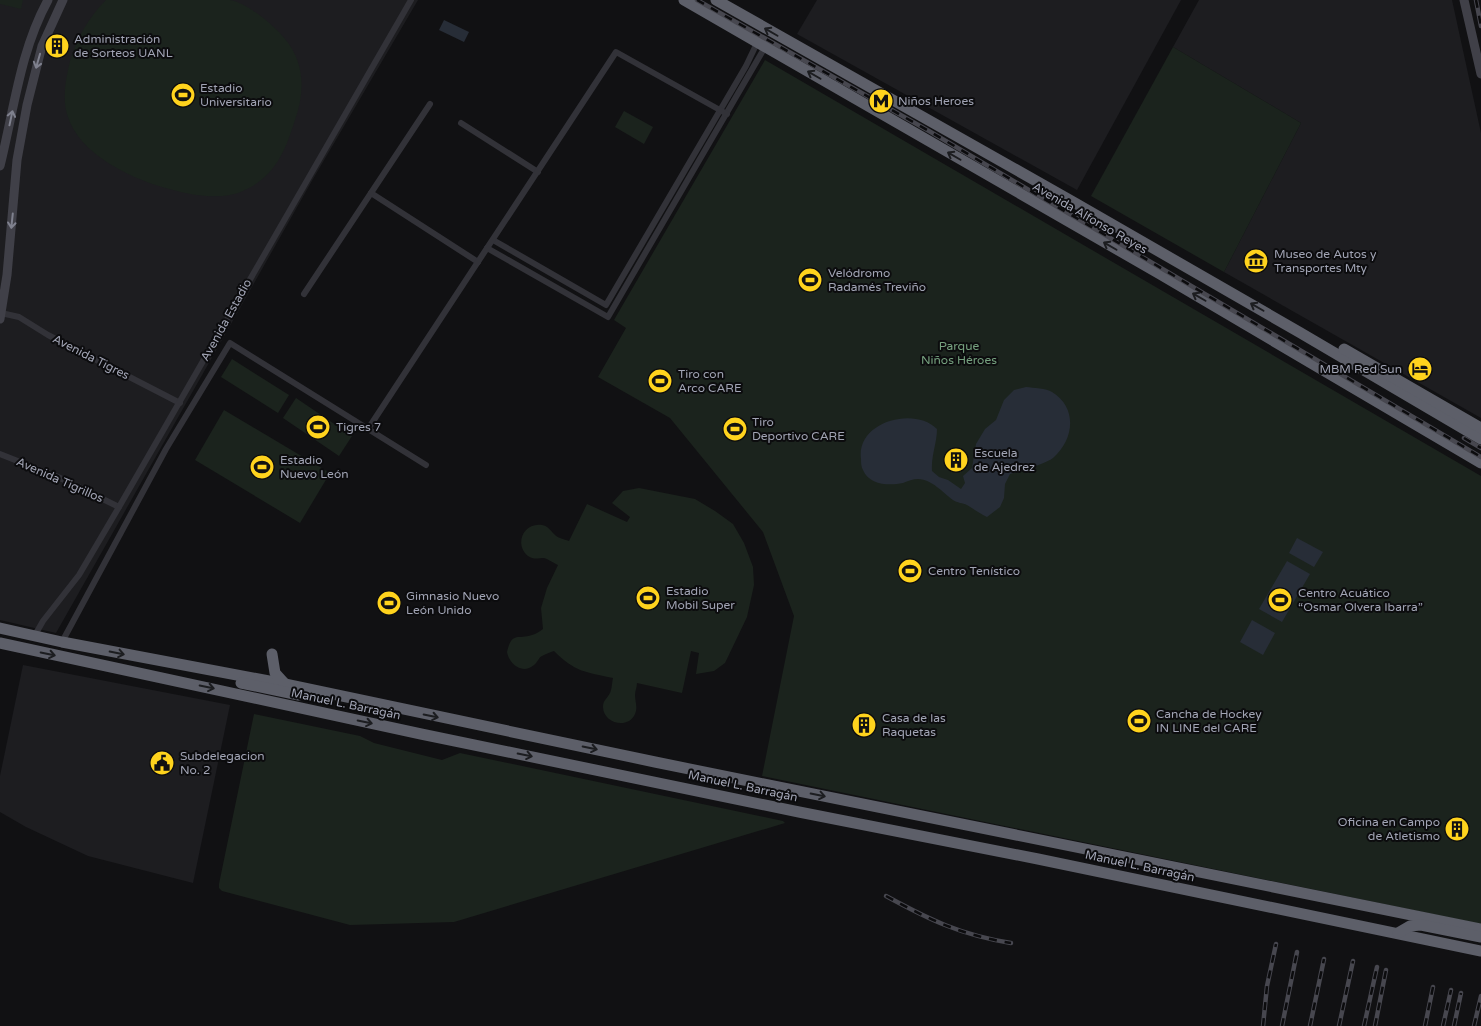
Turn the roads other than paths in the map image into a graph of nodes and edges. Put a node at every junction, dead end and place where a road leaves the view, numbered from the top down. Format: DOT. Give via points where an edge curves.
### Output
graph roads {
  1 [pos="48,0"];
  2 [pos="63,0"];
  3 [pos="411,0"];
  4 [pos="684,0"];
  5 [pos="1464,0"];
  6 [pos="719,1"];
  7 [pos="738,32"];
  8 [pos="761,45"];
  9 [pos="1481,74"];
  10 [pos="430,104"];
  11 [pos="720,111"];
  12 [pos="727,114"];
  13 [pos="461,123"];
  14 [pos="975,147"];
  15 [pos="692,159"];
  16 [pos="699,162"];
  17 [pos="0,166"];
  18 [pos="538,172"];
  19 [pos="992,178"];
  20 [pos="371,193"];
  21 [pos="493,240"];
  22 [pos="487,248"];
  23 [pos="478,262"];
  24 [pos="304,294"];
  25 [pos="1,316"];
  26 [pos="1256,331"];
  27 [pos="1299,332"];
  28 [pos="180,402"];
  29 [pos="1481,428"];
  30 [pos="368,429"];
  31 [pos="1481,439"];
  32 [pos="0,454"];
  33 [pos="1481,463"];
  34 [pos="426,465"];
  35 [pos="1481,471"];
  36 [pos="119,507"];
  37 [pos="0,628"];
  38 [pos="35,635"];
  39 [pos="62,642"];
  40 [pos="0,644"];
  41 [pos="272,654"];
  42 [pos="188,667"];
  43 [pos="285,684"];
  44 [pos="328,694"];
  45 [pos="1481,929"];
  46 [pos="1398,933"];
  47 [pos="1481,937"];
  48 [pos="1481,951"];
  17 -- 1 [label="street, one-way" via="26,54"];
  2 -- 25 [label="street, one-way" via="38,58 23,126"];
  3 -- 28 [label="street, Avenida Estadio"];
  4 -- 7 [label="highway, Avenida Alfonso Reyes"];
  5 -- 9 [label="street"];
  6 -- 7 [label="highway"];
  14 -- 6 [label="highway, Avenida Alfonso Reyes, one-way"];
  7 -- 8 [label="highway, Avenida Alfonso Reyes"];
  8 -- 11 [label="street"];
  8 -- 12 [label="street"];
  19 -- 8 [label="highway, Avenida Alfonso Reyes, one-way"];
  10 -- 20 [label="street"];
  11 -- 12 [label="street"];
  11 -- 15 [label="street"];
  11 -- 18 [label="street" via="616,52"];
  12 -- 16 [label="street"];
  13 -- 18 [label="street"];
  14 -- 19 [label="highway"];
  27 -- 14 [label="highway, Avenida Alfonso Reyes, one-way"];
  15 -- 16 [label="street"];
  15 -- 21 [label="street" via="606,305"];
  16 -- 22 [label="street" via="608,317"];
  18 -- 21 [label="street"];
  26 -- 19 [label="highway, Avenida Alfonso Reyes, one-way"];
  20 -- 23 [label="street"];
  20 -- 24 [label="street"];
  21 -- 22 [label="street"];
  22 -- 23 [label="street"];
  23 -- 30 [label="street"];
  25 -- 28 [label="street, Avenida Tigres" via="19,317"];
  26 -- 33 [label="highway, Avenida Alfonso Reyes"];
  26 -- 35 [label="highway" via="1267,346"];
  27 -- 29 [label="highway" via="1307,331 1329,341"];
  27 -- 31 [label="highway, Avenida Alfonso Reyes"];
  28 -- 36 [label="street, Avenida Estadio"];
  30 -- 34 [label="street"];
  30 -- 39 [label="street" via="230,343 166,449"];
  32 -- 36 [label="street, Avenida Tigrillos" via="58,477"];
  36 -- 38 [label="street, Avenida Estadio" via="78,575"];
  37 -- 38 [label="highway, Manuel L. Barragán"];
  38 -- 39 [label="highway, Manuel L. Barragán"];
  39 -- 42 [label="highway, Manuel L. Barragán, one-way"];
  40 -- 46 [label="highway, Manuel L. Barragán, one-way"];
  41 -- 43 [label="highway" via="276,673"];
  42 -- 43 [label="highway, Manuel L. Barragán"];
  42 -- 44 [label="highway" via="202,675 295,694"];
  43 -- 44 [label="highway, Manuel L. Barragán"];
  44 -- 45 [label="highway, Manuel L. Barragán, one-way"];
  46 -- 47 [label="highway" via="1410,926 1421,925"];
  46 -- 48 [label="highway, Manuel L. Barragán"];
}
